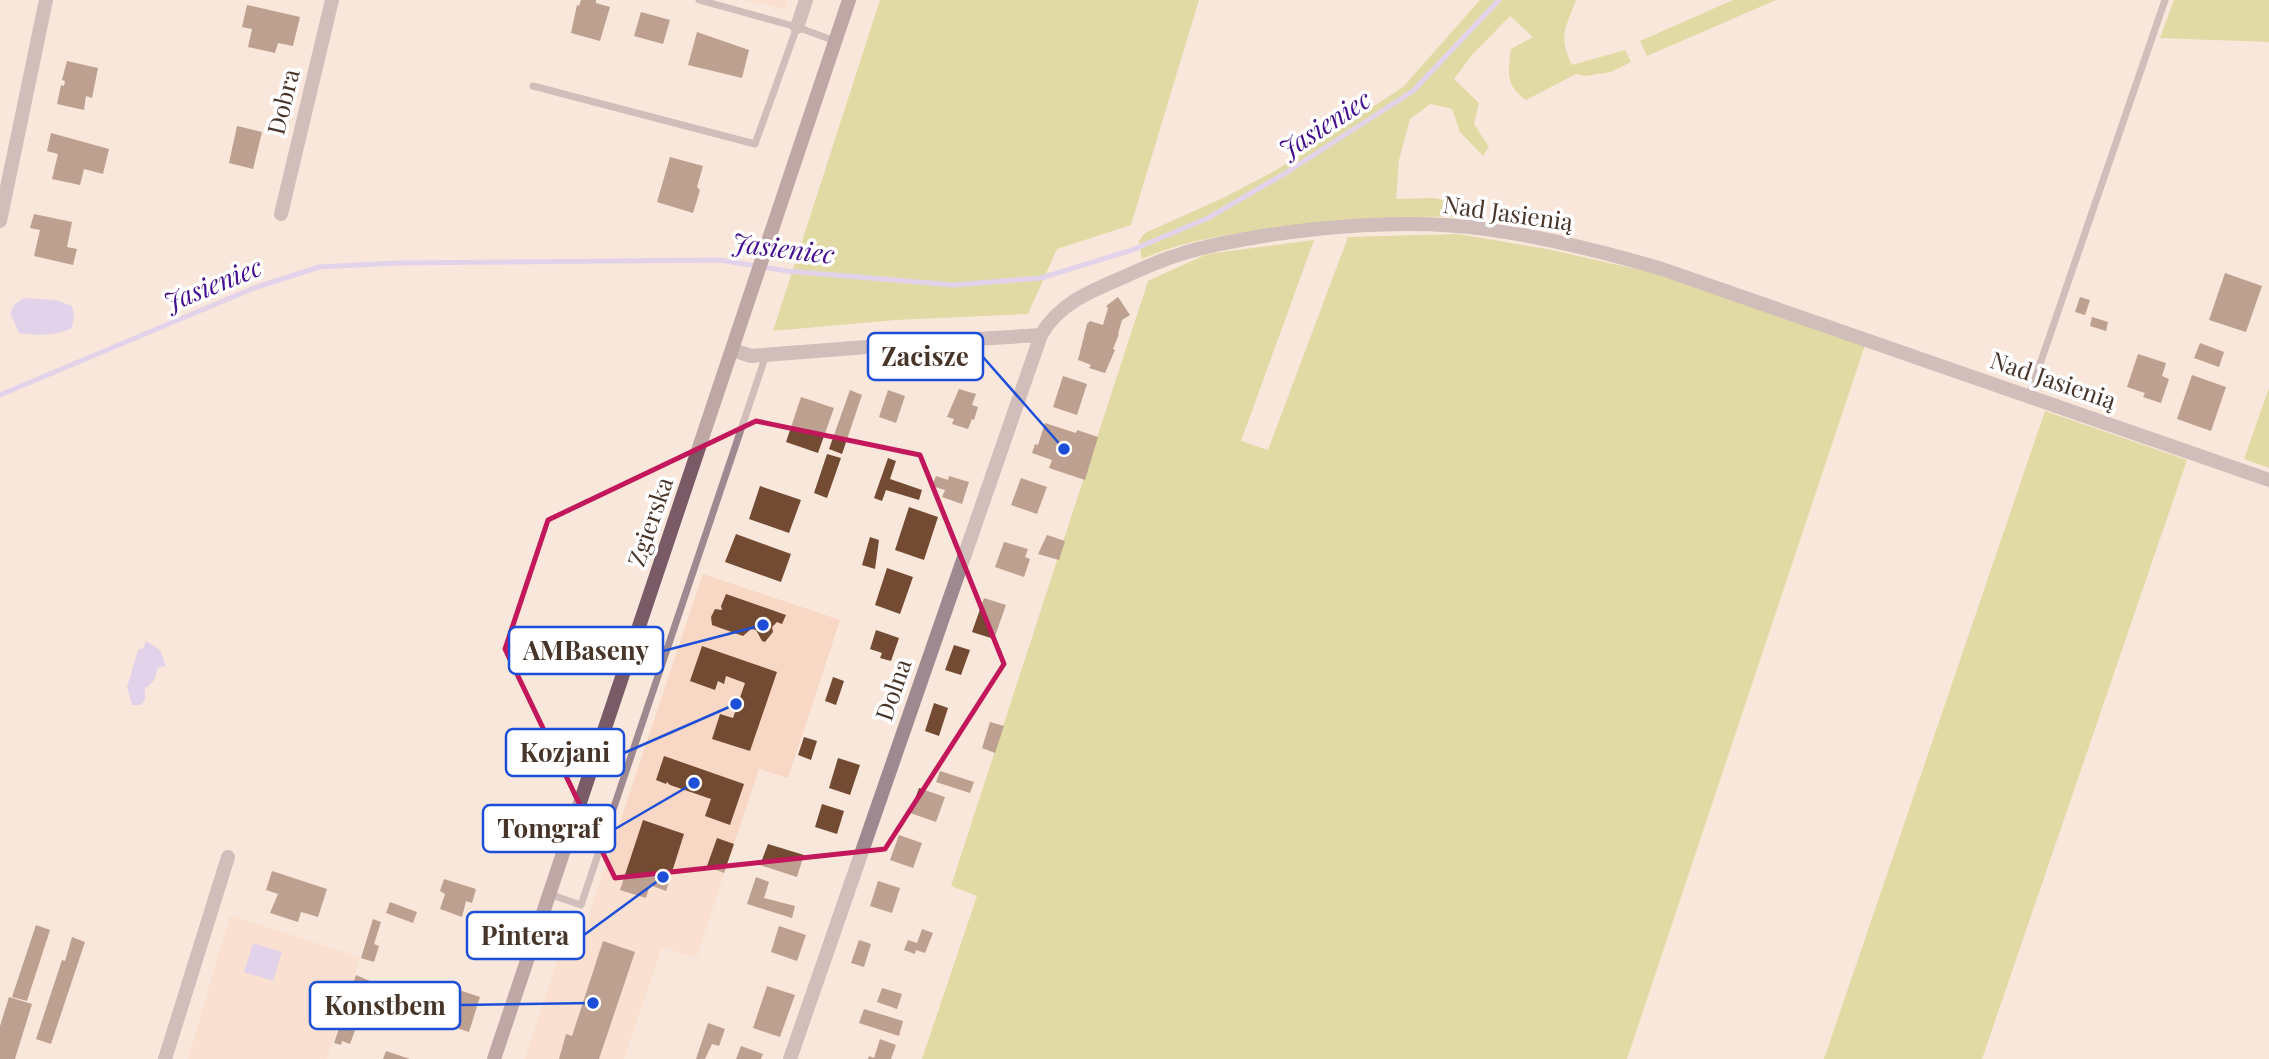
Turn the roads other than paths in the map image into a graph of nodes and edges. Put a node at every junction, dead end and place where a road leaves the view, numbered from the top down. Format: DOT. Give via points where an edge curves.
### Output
graph roads {
  1 [pos="46,0"];
  2 [pos="332,0"];
  3 [pos="699,0"];
  4 [pos="806,0"];
  5 [pos="849,0"];
  6 [pos="2165,0"];
  7 [pos="797,27"];
  8 [pos="835,41"];
  9 [pos="533,86"];
  10 [pos="281,214"];
  11 [pos="0,221"];
  12 [pos="1041,335"];
  13 [pos="733,350"];
  14 [pos="766,355"];
  15 [pos="2029,396"];
  16 [pos="2269,480"];
  17 [pos="228,857"];
  18 [pos="549,894"];
  19 [pos="165,1059"];
  20 [pos="494,1059"];
  21 [pos="790,1059"];
  1 -- 11 [label="street"];
  2 -- 10 [label="street, Dobra"];
  3 -- 7 [label="lane"];
  4 -- 7 [label="street"];
  5 -- 8 [label="main road, Zgierska"];
  6 -- 15 [label="lane"];
  7 -- 8 [label="lane"];
  7 -- 9 [label="lane" via="755,144"];
  8 -- 13 [label="main road, Zgierska"];
  12 -- 14 [label="street"];
  12 -- 15 [label="street, Nad Jasienią" via="1068,304 1154,264 1206,247 1370,224 1460,226 1597,250 1662,268"];
  12 -- 21 [label="street, Dolna"];
  13 -- 14 [label="street"];
  13 -- 18 [label="main road, Zgierska"];
  14 -- 18 [label="lane" via="581,905"];
  15 -- 16 [label="street, Nad Jasienią"];
  17 -- 19 [label="street"];
  18 -- 20 [label="main road, Zgierska"];
}
